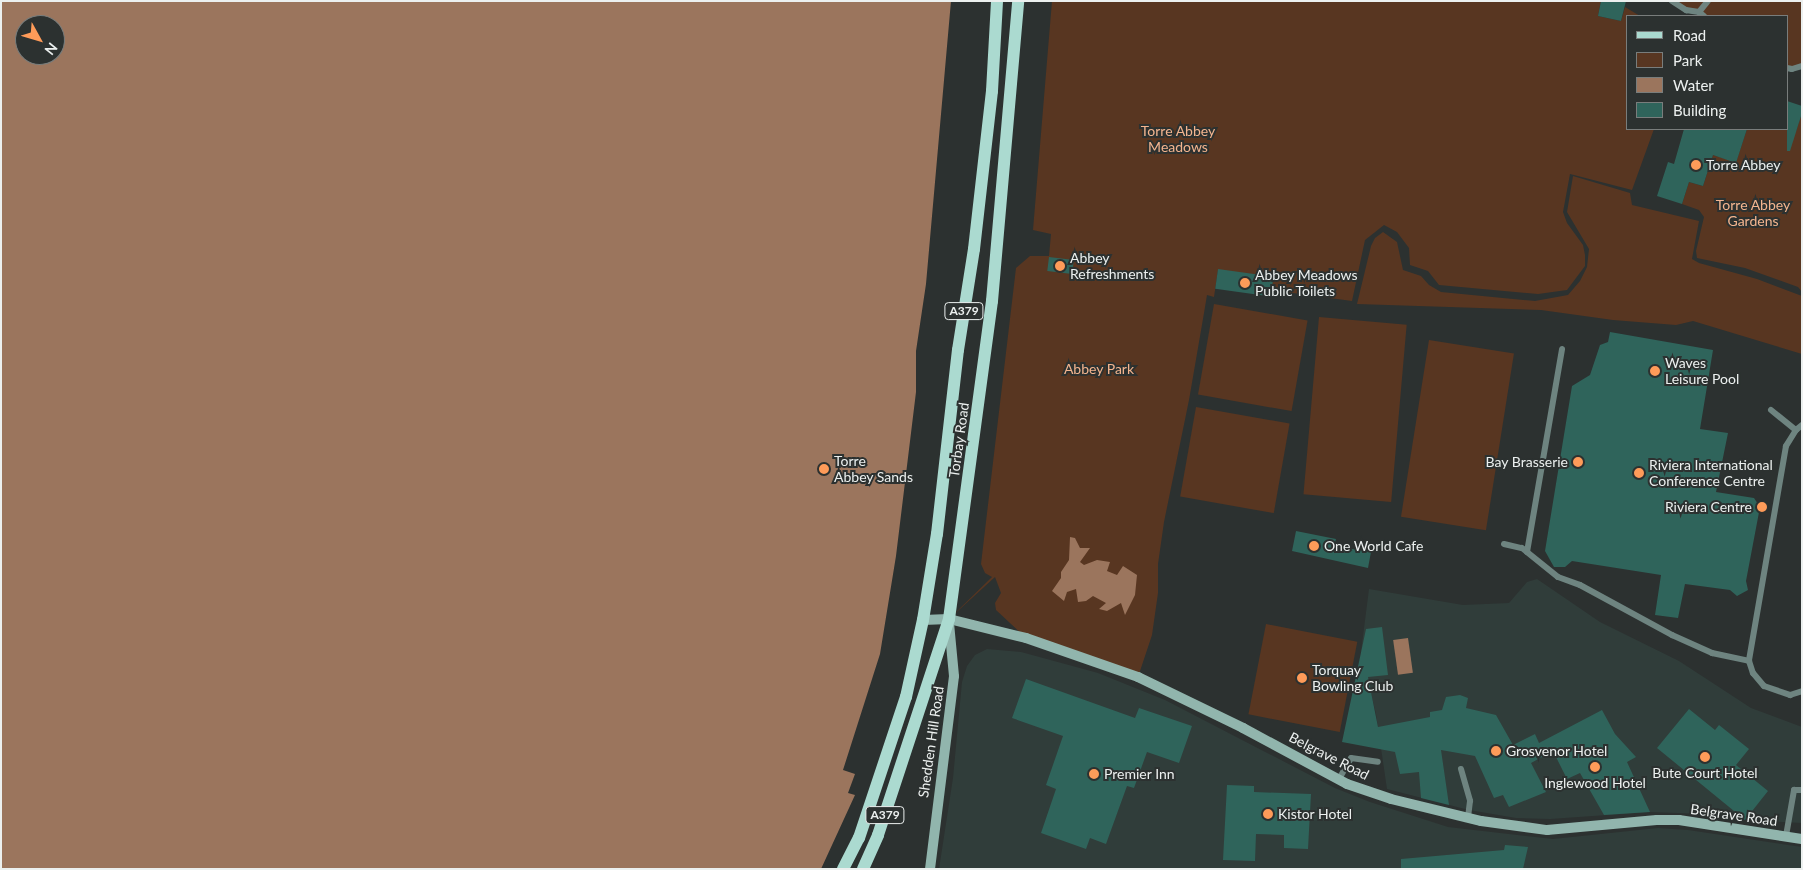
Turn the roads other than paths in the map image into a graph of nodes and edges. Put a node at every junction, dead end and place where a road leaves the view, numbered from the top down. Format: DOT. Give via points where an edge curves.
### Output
graph roads {
  1 [pos="998,1"];
  2 [pos="1018,1"];
  3 [pos="1672,1"];
  4 [pos="1708,1"];
  5 [pos="1701,14"];
  6 [pos="1802,66"];
  7 [pos="1788,68"];
  8 [pos="1562,349"];
  9 [pos="1771,410"];
  10 [pos="1802,425"];
  11 [pos="1796,430"];
  12 [pos="1504,544"];
  13 [pos="1527,552"];
  14 [pos="923,620"];
  15 [pos="949,620"];
  16 [pos="1749,661"];
  17 [pos="1802,691"];
  18 [pos="1378,762"];
  19 [pos="1461,769"];
  20 [pos="1339,779"];
  21 [pos="1802,790"];
  22 [pos="1468,818"];
  23 [pos="1786,836"];
  24 [pos="1802,839"];
  25 [pos="843,869"];
  26 [pos="863,869"];
  27 [pos="930,869"];
  1 -- 14 [label="main road, Torbay Road / A379" via="992,91 974,249"];
  2 -- 15 [label="main road, Torbay Road / A379" via="992,301"];
  3 -- 5 [label="lane"];
  4 -- 5 [label="lane"];
  6 -- 7 [label="lane"];
  8 -- 13 [label="lane"];
  9 -- 11 [label="lane"];
  10 -- 11 [label="lane"];
  11 -- 16 [label="lane" via="1786,446"];
  12 -- 13 [label="lane"];
  13 -- 16 [label="lane" via="1558,577 1580,585 1672,635 1712,653"];
  14 -- 15 [label="street, Belgrave Road"];
  14 -- 25 [label="main road, Torbay Road / A379" via="906,697 859,838"];
  15 -- 20 [label="street, Belgrave Road" via="1026,638 1138,677"];
  15 -- 26 [label="main road, Torbay Road / A379" via="878,835"];
  15 -- 27 [label="street, Shedden Hill Road" via="954,676"];
  16 -- 17 [label="lane" via="1753,673 1764,686 1790,695"];
  18 -- 20 [label="lane" via="1352,758"];
  19 -- 22 [label="lane" via="1470,801"];
  20 -- 22 [label="street, Belgrave Road" via="1390,800"];
  21 -- 23 [label="lane" via="1794,790"];
  22 -- 23 [label="street, Belgrave Road" via="1547,830 1679,820"];
  23 -- 24 [label="street, Belgrave Road"];
}
